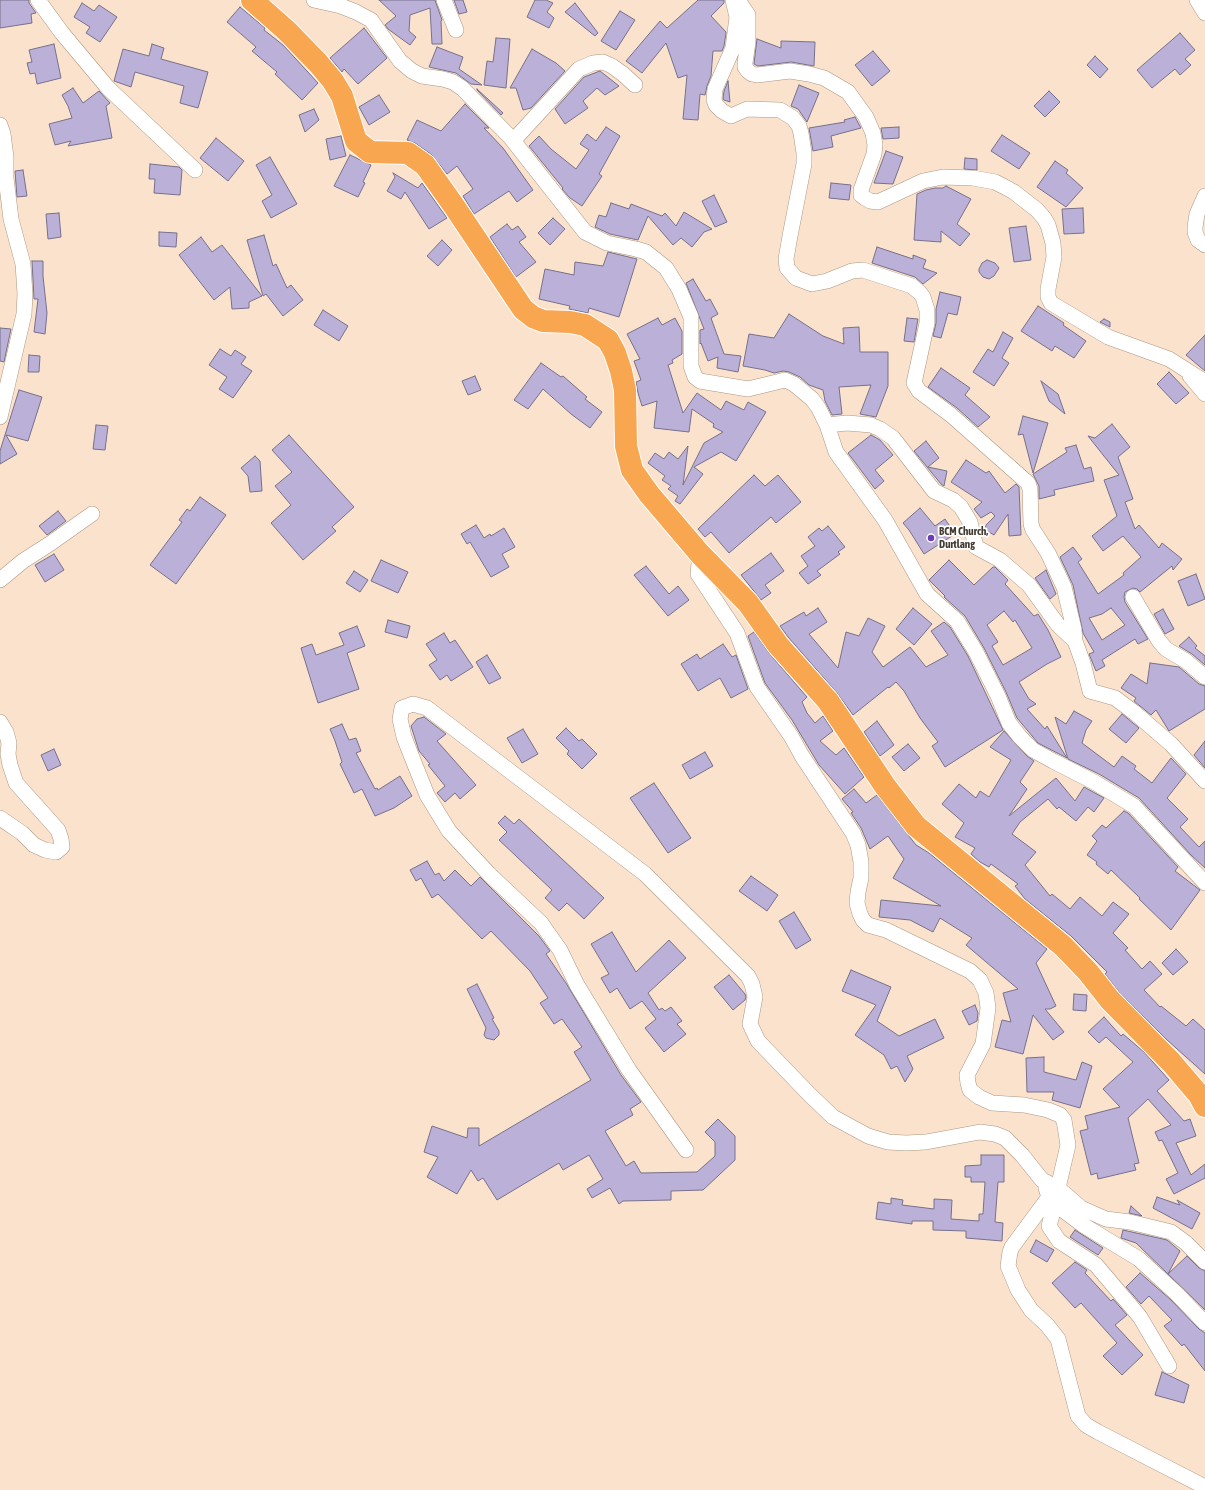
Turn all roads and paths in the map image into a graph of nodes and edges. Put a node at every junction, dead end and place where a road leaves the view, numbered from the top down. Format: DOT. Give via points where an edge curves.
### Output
graph roads {
  1 [pos="38,0"];
  2 [pos="252,0"];
  3 [pos="314,0"];
  4 [pos="444,0"];
  5 [pos="733,0"];
  6 [pos="738,0"];
  7 [pos="1197,0"];
  8 [pos="1205,13"];
  9 [pos="456,30"];
  10 [pos="635,85"];
  11 [pos="0,125"];
  12 [pos="512,141"];
  13 [pos="195,170"];
  14 [pos="1205,196"];
  15 [pos="1205,245"];
  16 [pos="1179,364"];
  17 [pos="1205,382"];
  18 [pos="1205,394"];
  19 [pos="0,416"];
  20 [pos="827,425"];
  21 [pos="92,514"];
  22 [pos="700,554"];
  23 [pos="0,580"];
  24 [pos="1133,597"];
  25 [pos="1075,641"];
  26 [pos="1205,677"];
  27 [pos="0,722"];
  28 [pos="1205,781"];
  29 [pos="0,818"];
  30 [pos="1205,883"];
  31 [pos="1205,1106"];
  32 [pos="686,1150"];
  33 [pos="1054,1196"];
  34 [pos="1205,1262"];
  35 [pos="1205,1323"];
  36 [pos="1169,1366"];
  37 [pos="1205,1487"];
  1 -- 13 [label="street" via="108,88"];
  2 -- 22 [label="highway" via="287,31 332,81 342,96 356,141 370,152 408,152 425,165 524,309 533,318 585,325 608,340 622,371 626,446 632,470"];
  3 -- 12 [label="street" via="341,6 371,20 400,61 422,76 443,79 462,88"];
  4 -- 9 [label="street"];
  5 -- 25 [label="street" via="737,17 734,48 715,89 716,105 731,116 747,109 780,110 793,118 801,133 804,164 787,251 787,268 796,278 812,284 863,270 912,286 920,292 927,310 927,323 914,383 919,391 951,415 1028,483 1031,524 1048,552 1064,587"];
  6 -- 16 [label="street" via="748,15 745,63 748,71 757,75 790,71 824,78 848,92 866,117 875,145 861,195 870,201 878,202 923,181 943,177 973,178 1003,186 1037,210 1048,225 1054,257 1048,289 1051,303 1108,337"];
  7 -- 8 [label="street"];
  10 -- 12 [label="street" via="603,62 580,68"];
  11 -- 19 [label="street" via="6,157 11,219 23,264 25,294 24,314"];
  12 -- 20 [label="street" via="584,232 607,243 646,252 666,268 679,289 691,317 691,366 695,377 700,381 748,389 785,380 812,399"];
  14 -- 15 [label="street" via="1197,214 1195,227 1198,240"];
  16 -- 17 [label="street"];
  16 -- 18 [label="street"];
  20 -- 25 [label="street" via="872,425 894,438 934,491 945,495 961,507 970,522 976,547 1000,560 1029,584 1058,625"];
  20 -- 30 [label="street" via="836,452 885,520 927,594 957,621 976,652 1009,724 1033,750 1134,806"];
  21 -- 23 [label="street" via="23,561"];
  22 -- 31 [label="highway" via="748,603 778,645 828,701 885,786 916,826 1063,946 1110,1000 1171,1062"];
  22 -- 33 [label="street" via="698,574 737,633 757,687 853,833 861,862 857,903 863,920 868,925 886,930 970,971 980,980 986,993 988,1008 983,1044 967,1075 970,1090 992,1103 1048,1110 1060,1115 1064,1120 1068,1145"];
  24 -- 26 [label="street" via="1166,649"];
  25 -- 28 [label="street" via="1090,691 1115,698 1135,713 1171,744"];
  27 -- 29 [label="street" via="9,743 10,766 16,783 58,830 62,847 56,852 34,845"];
  32 -- 33 [label="street" via="629,1070 577,985 560,950 541,923 489,874 450,831 427,795 404,737 400,719 402,708 413,704 427,708 645,874 748,976 755,997 750,1024 758,1041 833,1116 868,1136 888,1142 926,1142 980,1132 996,1134 1005,1138 1022,1155"];
  33 -- 34 [label="street" via="1106,1219 1171,1232"];
  33 -- 35 [label="street" via="1083,1226 1139,1259"];
  33 -- 36 [label="street" via="1050,1226 1060,1241 1096,1265 1140,1317"];
  33 -- 37 [label="street" via="1012,1247 1008,1266 1018,1290 1031,1310 1058,1339 1078,1416 1086,1425 1098,1432"];
}
